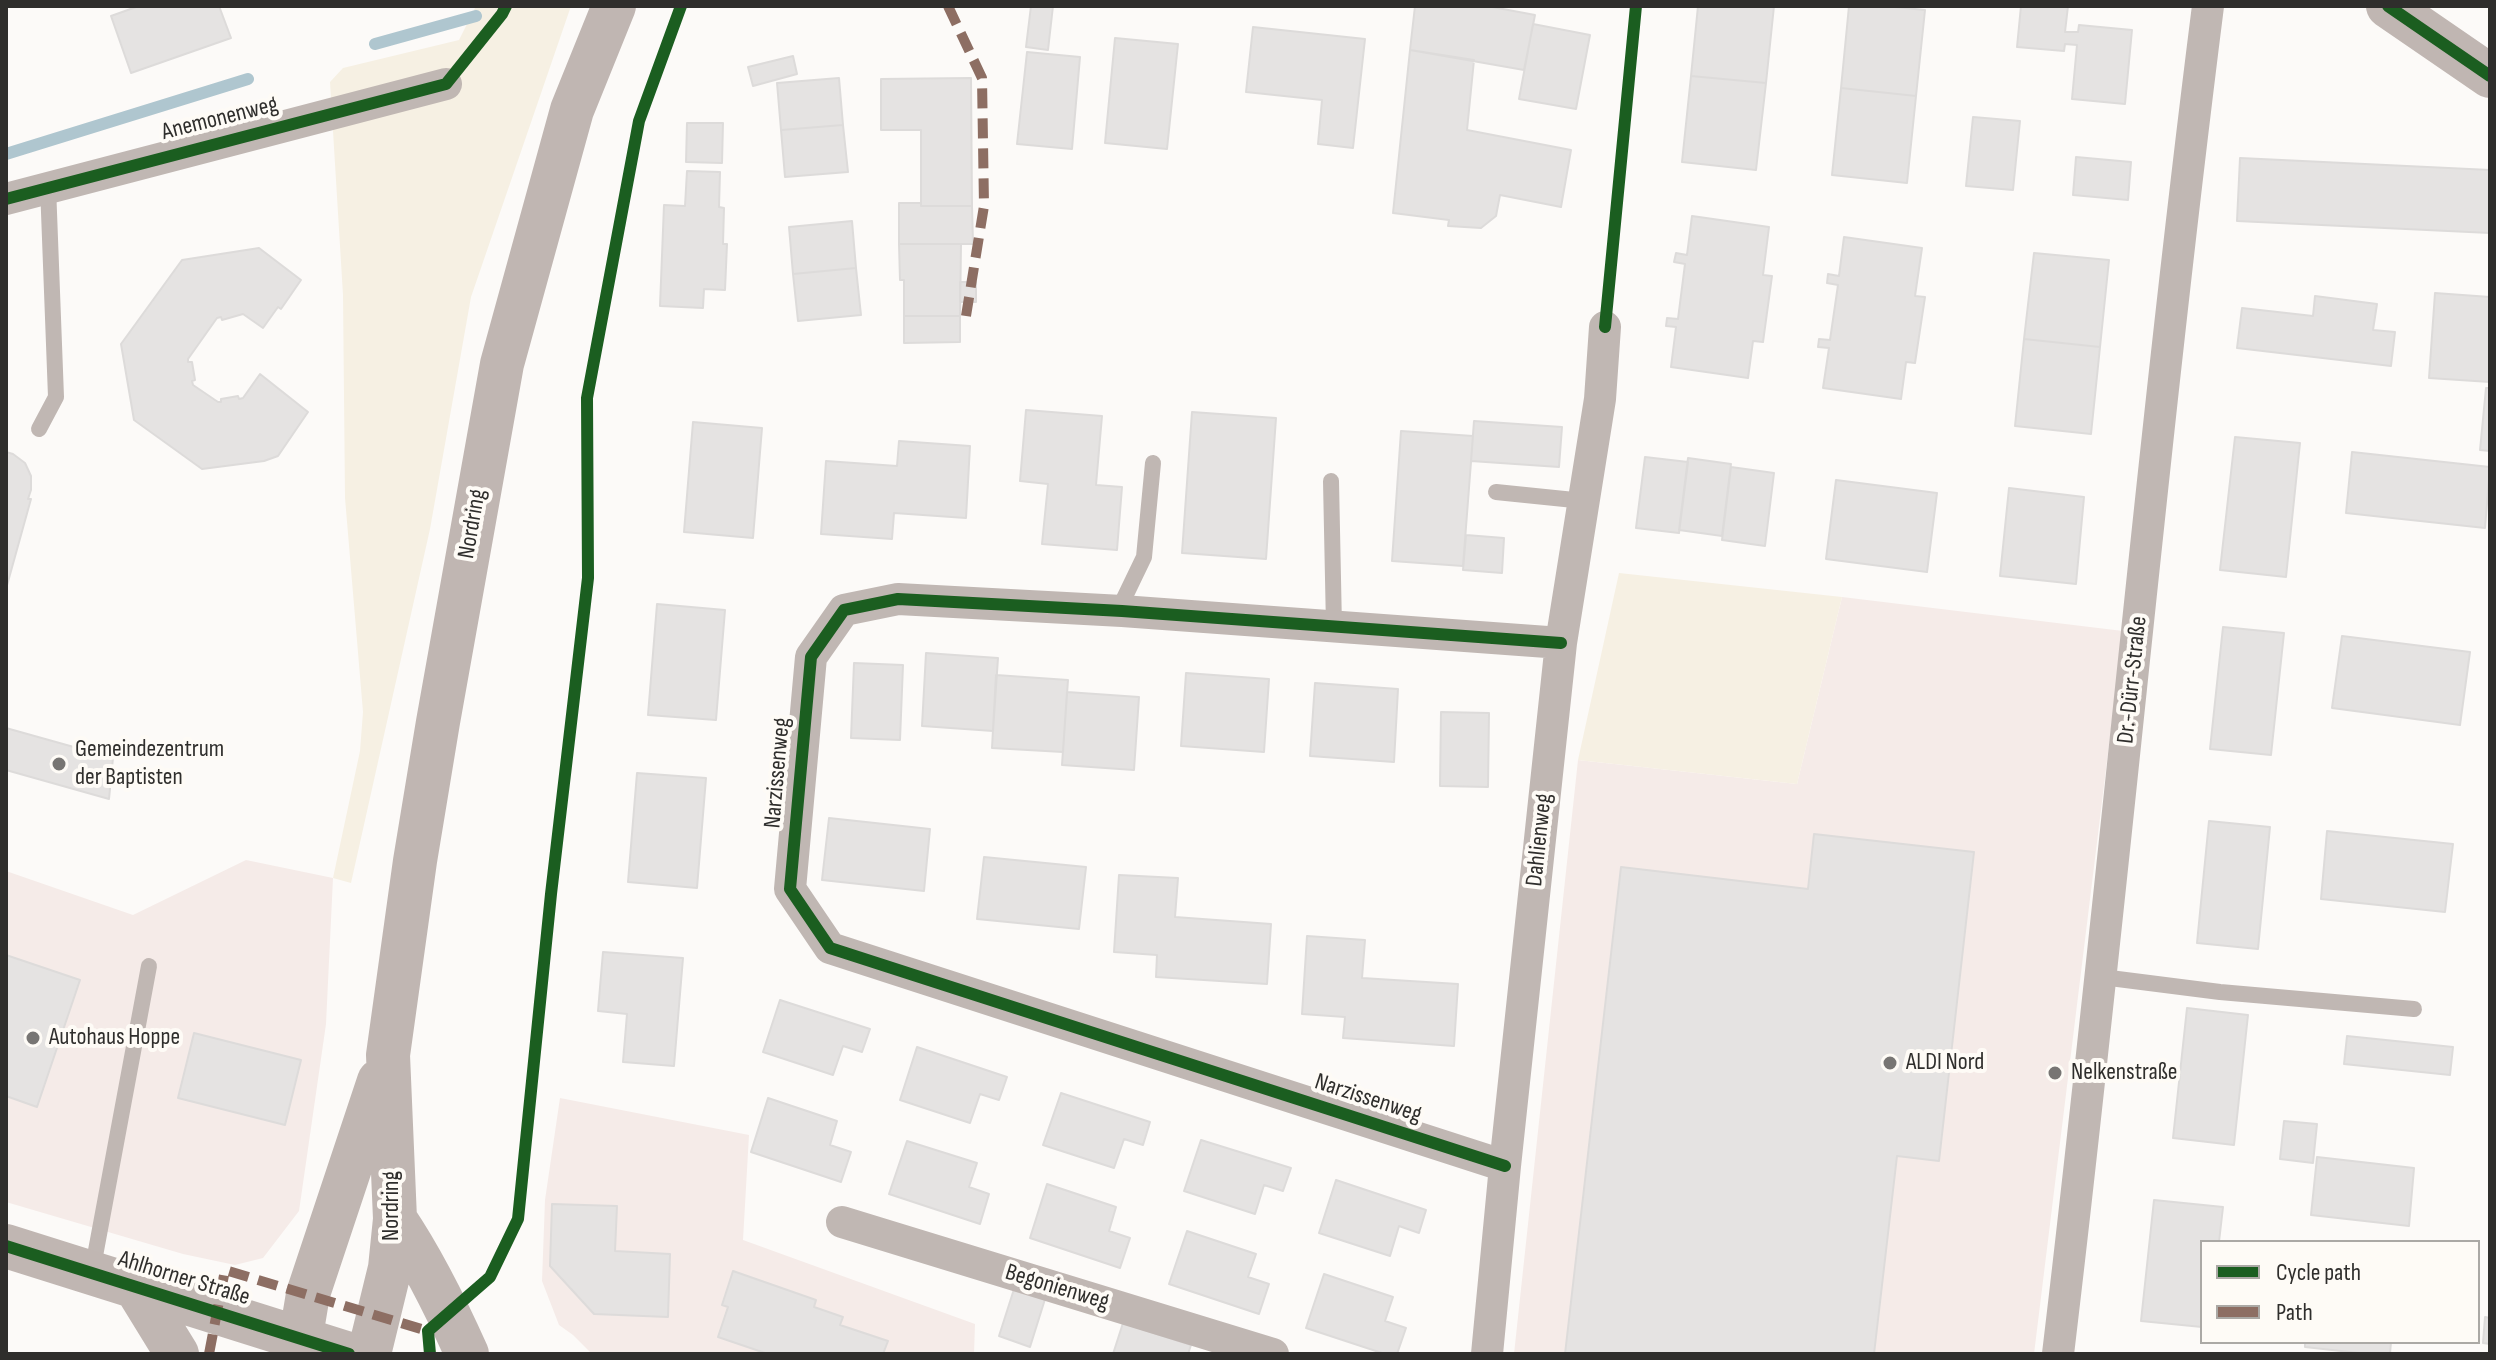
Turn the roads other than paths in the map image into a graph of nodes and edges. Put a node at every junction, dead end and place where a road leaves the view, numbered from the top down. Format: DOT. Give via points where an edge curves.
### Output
graph roads {
  1 [pos="614,6"];
  2 [pos="2208,6"];
  3 [pos="2388,6"];
  4 [pos="2490,76"];
  5 [pos="446,84"];
  6 [pos="48,186"];
  7 [pos="6,199"];
  8 [pos="1605,327"];
  9 [pos="39,429"];
  10 [pos="1153,463"];
  11 [pos="1331,481"];
  12 [pos="1496,492"];
  13 [pos="1584,501"];
  14 [pos="1118,611"];
  15 [pos="1334,627"];
  16 [pos="1561,643"];
  17 [pos="149,966"];
  18 [pos="2102,977"];
  19 [pos="2414,1009"];
  20 [pos="388,1055"];
  21 [pos="1505,1166"];
  22 [pos="395,1219"];
  23 [pos="842,1222"];
  24 [pos="6,1246"];
  25 [pos="92,1274"];
  26 [pos="137,1289"];
  27 [pos="299,1346"];
  28 [pos="177,1354"];
  29 [pos="349,1354"];
  30 [pos="369,1354"];
  31 [pos="467,1354"];
  32 [pos="1273,1354"];
  33 [pos="1487,1354"];
  34 [pos="2058,1354"];
  1 -- 20 [label="main road, Nordring" via="572,110 502,364 427,784"];
  2 -- 18 [label="street, Dr.-Dürr-Straße" via="2177,249"];
  3 -- 4 [label="main road"];
  5 -- 6 [label="street, Anemonenweg"];
  6 -- 7 [label="street, Anemonenweg"];
  6 -- 9 [label="lane" via="56,397"];
  8 -- 13 [label="street, Dahlienweg"];
  10 -- 14 [label="lane" via="1144,557"];
  11 -- 15 [label="lane"];
  12 -- 13 [label="lane"];
  13 -- 16 [label="street, Dahlienweg"];
  14 -- 15 [label="street, Narzissenweg"];
  14 -- 21 [label="street, Narzissenweg" via="898,599 844,610 811,657 790,889 830,948"];
  15 -- 16 [label="street, Narzissenweg"];
  16 -- 21 [label="street, Dahlienweg"];
  17 -- 25 [label="lane"];
  18 -- 19 [label="lane"];
  18 -- 34 [label="street, Dr.-Dürr-Straße"];
  20 -- 22 [label="main road, Nordring"];
  20 -- 27 [label="main road, Nordring" via="308,1294"];
  21 -- 33 [label="street, Dahlienweg"];
  22 -- 30 [label="main road, Nordring" via="390,1268"];
  22 -- 31 [label="main road"];
  23 -- 32 [label="street, Begonienweg"];
  24 -- 25 [label="main road, Ahlhorner Straße"];
  25 -- 26 [label="main road, Ahlhorner Straße"];
  26 -- 27 [label="main road, Ahlhorner Straße"];
  26 -- 28 [label="main road"];
  27 -- 29 [label="main road, Ahlhorner Straße"];
}
